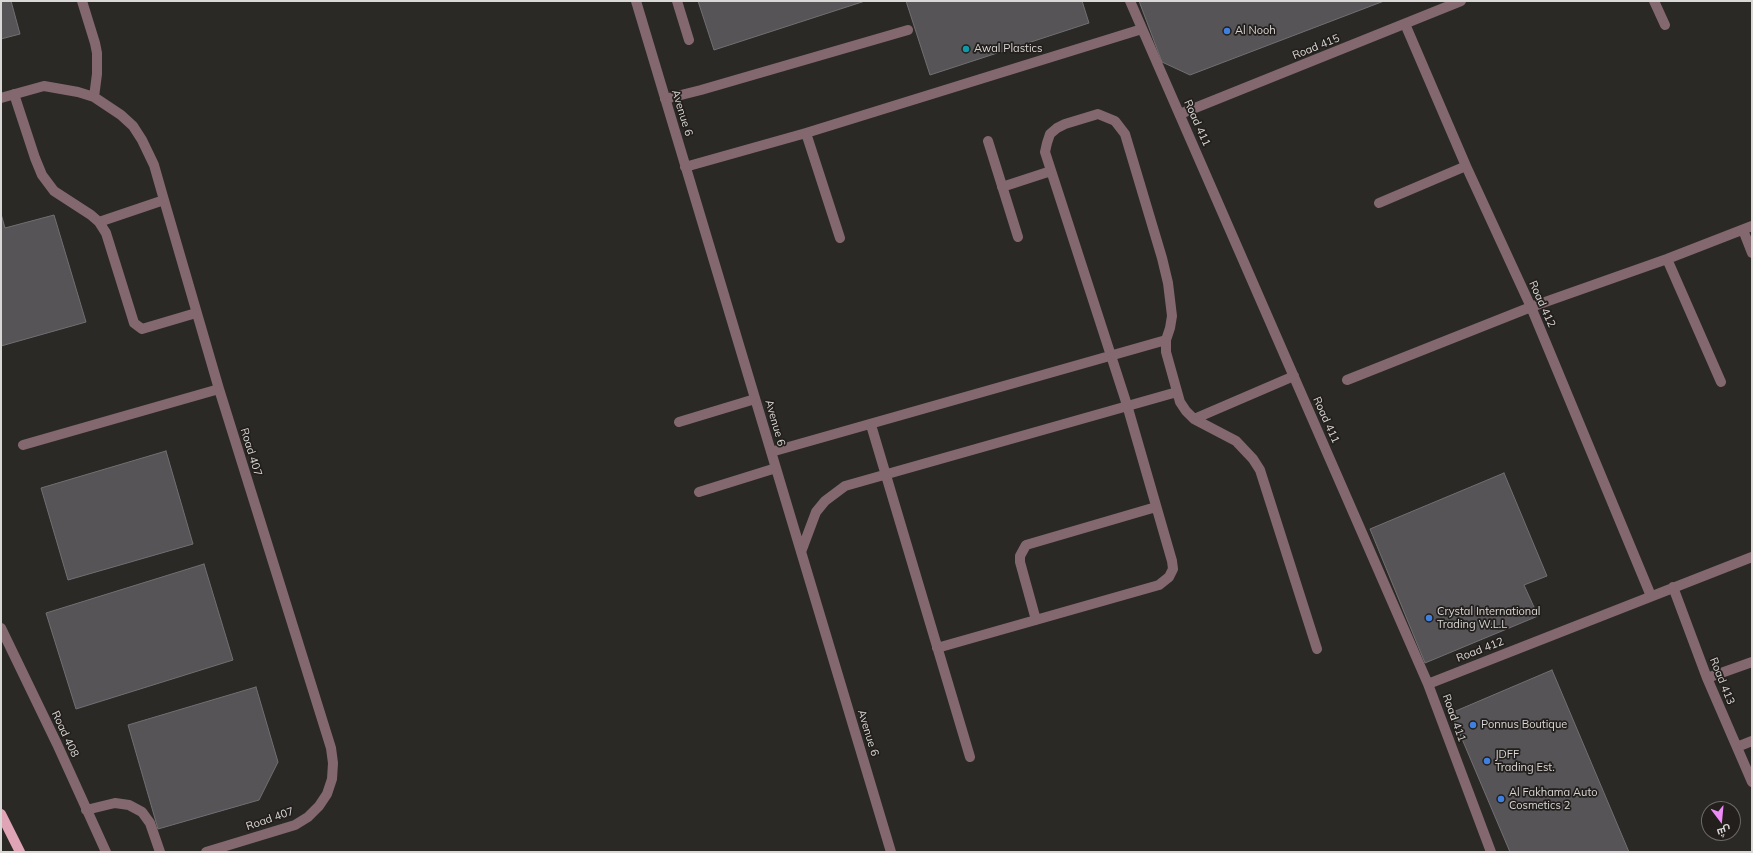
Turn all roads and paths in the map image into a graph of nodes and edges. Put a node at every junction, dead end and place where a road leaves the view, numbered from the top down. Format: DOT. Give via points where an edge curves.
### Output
graph roads {
  1 [pos="82,1"];
  2 [pos="636,1"];
  3 [pos="677,1"];
  4 [pos="1130,1"];
  5 [pos="1461,1"];
  6 [pos="1654,1"];
  7 [pos="1405,24"];
  8 [pos="1665,25"];
  9 [pos="1142,29"];
  10 [pos="908,30"];
  11 [pos="688,40"];
  12 [pos="14,94"];
  13 [pos="94,97"];
  14 [pos="1,98"];
  15 [pos="665,99"];
  16 [pos="1180,114"];
  17 [pos="806,133"];
  18 [pos="988,141"];
  19 [pos="1466,166"];
  20 [pos="685,167"];
  21 [pos="1051,172"];
  22 [pos="1002,187"];
  23 [pos="164,200"];
  24 [pos="1379,203"];
  25 [pos="99,222"];
  26 [pos="1747,228"];
  27 [pos="1018,237"];
  28 [pos="840,238"];
  29 [pos="1752,253"];
  30 [pos="1667,260"];
  31 [pos="1531,307"];
  32 [pos="196,314"];
  33 [pos="1166,340"];
  34 [pos="1111,356"];
  35 [pos="1294,376"];
  36 [pos="1347,380"];
  37 [pos="1722,382"];
  38 [pos="218,389"];
  39 [pos="1177,392"];
  40 [pos="755,399"];
  41 [pos="1127,405"];
  42 [pos="1194,419"];
  43 [pos="679,422"];
  44 [pos="871,424"];
  45 [pos="23,445"];
  46 [pos="771,452"];
  47 [pos="776,468"];
  48 [pos="886,474"];
  49 [pos="699,492"];
  50 [pos="1156,507"];
  51 [pos="801,552"];
  52 [pos="1752,557"];
  53 [pos="1673,587"];
  54 [pos="1651,596"];
  55 [pos="1036,620"];
  56 [pos="1,628"];
  57 [pos="937,648"];
  58 [pos="1317,649"];
  59 [pos="1752,662"];
  60 [pos="1707,678"];
  61 [pos="1428,684"];
  62 [pos="1752,741"];
  63 [pos="1737,747"];
  64 [pos="970,757"];
  65 [pos="1752,782"];
  66 [pos="86,810"];
  67 [pos="1,814"];
  68 [pos="20,852"];
  69 [pos="106,852"];
  70 [pos="160,852"];
  71 [pos="206,852"];
  72 [pos="892,852"];
  73 [pos="1490,852"];
  1 -- 13 [label="street" via="96,48 97,74"];
  2 -- 15 [label="street, Avenue 6"];
  3 -- 11 [label="street"];
  4 -- 9 [label="street, Road 411"];
  5 -- 7 [label="street, Road 415"];
  6 -- 8 [label="street"];
  7 -- 16 [label="street, Road 415"];
  7 -- 19 [label="street, Road 412"];
  9 -- 16 [label="street, Road 411"];
  9 -- 17 [label="street"];
  10 -- 15 [label="street"];
  12 -- 13 [label="street, Road 407" via="44,86"];
  12 -- 14 [label="street, Road 407"];
  12 -- 25 [label="street" via="34,158 42,175 54,191"];
  13 -- 23 [label="street, Road 407" via="133,126 154,165"];
  15 -- 20 [label="street, Avenue 6"];
  16 -- 35 [label="street, Road 411"];
  17 -- 20 [label="street"];
  17 -- 28 [label="street"];
  18 -- 22 [label="street"];
  19 -- 24 [label="street"];
  19 -- 31 [label="street, Road 412"];
  20 -- 40 [label="street, Avenue 6"];
  21 -- 22 [label="street"];
  21 -- 33 [label="street" via="1046,143 1050,134 1057,128 1098,114 1111,119 1121,127 1130,149 1168,283 1172,316"];
  21 -- 34 [label="street"];
  22 -- 27 [label="street"];
  23 -- 25 [label="street"];
  23 -- 32 [label="street, Road 407"];
  25 -- 32 [label="street" via="110,244 134,323 142,329"];
  26 -- 29 [label="street"];
  26 -- 30 [label="street"];
  30 -- 31 [label="street"];
  30 -- 37 [label="street"];
  31 -- 36 [label="street"];
  31 -- 54 [label="street, Road 412"];
  32 -- 38 [label="street, Road 407"];
  33 -- 34 [label="street"];
  33 -- 39 [label="street" via="1166,352"];
  34 -- 41 [label="street"];
  34 -- 44 [label="street"];
  35 -- 42 [label="street"];
  35 -- 61 [label="street, Road 411"];
  38 -- 45 [label="street"];
  38 -- 71 [label="street, Road 407" via="331,748 333,763 332,779 326,794 308,817 295,825"];
  39 -- 41 [label="street"];
  39 -- 42 [label="street" via="1186,411"];
  40 -- 43 [label="street"];
  40 -- 46 [label="street, Avenue 6"];
  41 -- 48 [label="street"];
  41 -- 50 [label="street"];
  42 -- 58 [label="street" via="1236,441 1260,470"];
  44 -- 46 [label="street"];
  44 -- 48 [label="street"];
  46 -- 47 [label="street, Avenue 6"];
  47 -- 49 [label="street"];
  47 -- 51 [label="street, Avenue 6"];
  48 -- 51 [label="street" via="845,486 825,501 816,512"];
  48 -- 57 [label="street"];
  50 -- 55 [label="street" via="1026,545 1020,562"];
  50 -- 55 [label="street" via="1173,569 1165,582"];
  51 -- 72 [label="street, Avenue 6"];
  52 -- 53 [label="street, Road 412"];
  53 -- 54 [label="street, Road 412"];
  53 -- 60 [label="street, Road 413"];
  54 -- 61 [label="street, Road 412"];
  55 -- 57 [label="street"];
  56 -- 66 [label="street, Road 408"];
  57 -- 64 [label="street"];
  59 -- 60 [label="street"];
  60 -- 63 [label="street, Road 413"];
  61 -- 73 [label="street, Road 411"];
  62 -- 63 [label="street"];
  63 -- 65 [label="street, Road 413"];
  66 -- 69 [label="street, Road 408"];
  66 -- 70 [label="street" via="115,803 129,805 142,812 150,823"];
  67 -- 68 [label="main road"];
}
